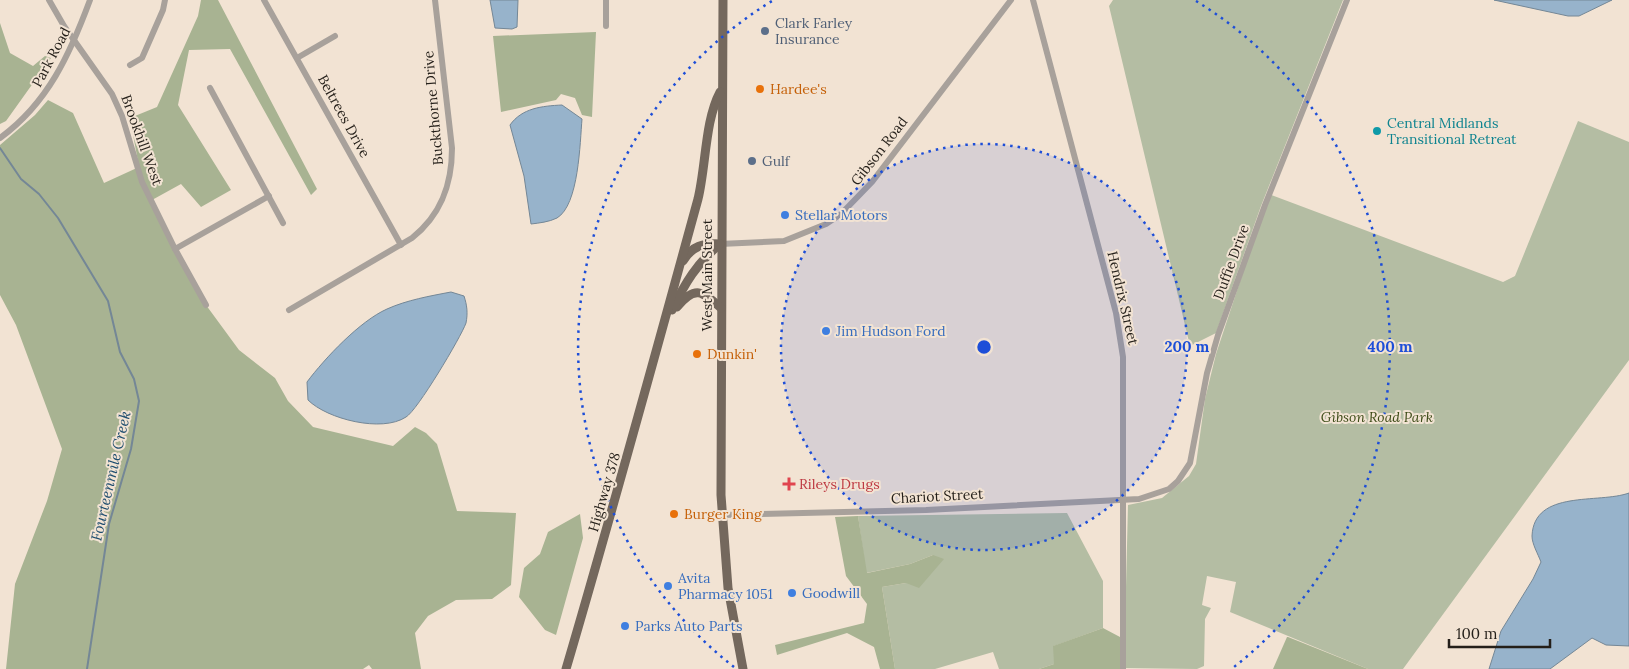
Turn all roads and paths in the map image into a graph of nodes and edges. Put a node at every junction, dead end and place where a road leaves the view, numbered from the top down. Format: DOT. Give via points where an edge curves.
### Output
graph roads {
  1 [pos="49,0"];
  2 [pos="90,0"];
  3 [pos="165,0"];
  4 [pos="264,0"];
  5 [pos="435,0"];
  6 [pos="606,0"];
  7 [pos="723,0"];
  8 [pos="1011,0"];
  9 [pos="1033,0"];
  10 [pos="1347,0"];
  11 [pos="606,26"];
  12 [pos="334,36"];
  13 [pos="75,41"];
  14 [pos="297,58"];
  15 [pos="130,65"];
  16 [pos="210,88"];
  17 [pos="722,90"];
  18 [pos="0,138"];
  19 [pos="269,196"];
  20 [pos="283,223"];
  21 [pos="720,244"];
  22 [pos="401,245"];
  23 [pos="175,249"];
  24 [pos="678,272"];
  25 [pos="206,305"];
  26 [pos="721,308"];
  27 [pos="289,310"];
  28 [pos="666,321"];
  29 [pos="1124,500"];
  30 [pos="722,514"];
  31 [pos="566,669"];
  32 [pos="743,669"];
  33 [pos="1123,669"];
  1 -- 13 [label="street, Brookhill West"];
  2 -- 13 [label="street, Park Road"];
  3 -- 15 [label="street" via="142,58"];
  4 -- 14 [label="street, Beltrees Drive"];
  5 -- 22 [label="street, Buckthorne Drive" via="452,166 449,185 437,211 421,231"];
  6 -- 11 [label="street"];
  7 -- 17 [label="main road, West Main Street"];
  8 -- 21 [label="street, Gibson Road" via="872,182 841,214 826,224 784,241"];
  9 -- 29 [label="street, Hendrix Street" via="1120,332 1125,377"];
  10 -- 29 [label="street, Duffie Drive" via="1265,205 1218,335 1207,373 1190,463 1169,489 1155,495"];
  12 -- 14 [label="street"];
  13 -- 18 [label="street, Park Road" via="43,98"];
  13 -- 23 [label="street, Brookhill West" via="115,101 142,182"];
  14 -- 22 [label="street, Beltrees Drive"];
  16 -- 19 [label="street"];
  17 -- 21 [label="main road, West Main Street"];
  17 -- 24 [label="main road" via="713,109 700,189"];
  19 -- 20 [label="street"];
  19 -- 23 [label="street"];
  21 -- 24 [label="main road" via="694,248"];
  21 -- 26 [label="main road, West Main Street"];
  21 -- 28 [label="main road" via="689,276"];
  22 -- 27 [label="street, Buckthorne Drive"];
  23 -- 25 [label="street, Brookhill West"];
  24 -- 28 [label="main road"];
  26 -- 28 [label="main road" via="707,295 695,292 684,299"];
  26 -- 30 [label="main road, West Main Street"];
  28 -- 31 [label="main road, Highway 378"];
  29 -- 30 [label="street, Chariot Street" via="926,510"];
  29 -- 33 [label="street, Hendrix Street"];
  30 -- 32 [label="main road, West Main Street" via="728,588"];
}
